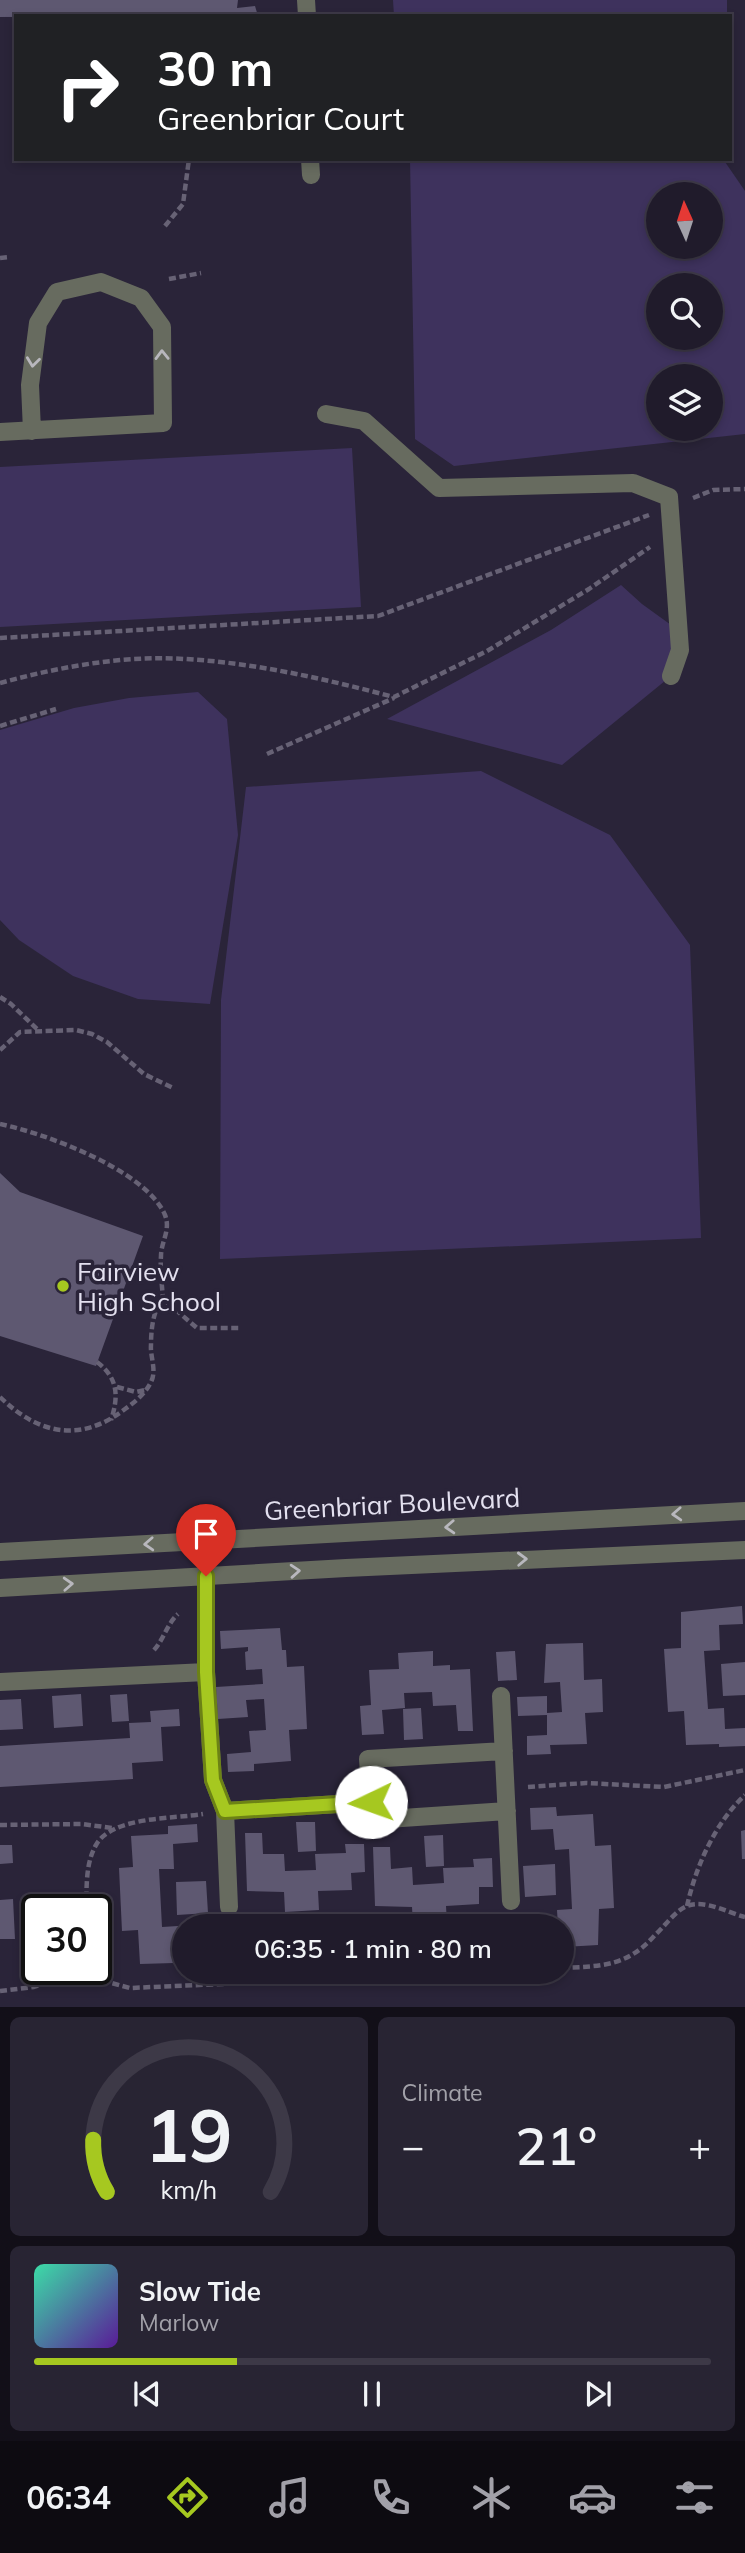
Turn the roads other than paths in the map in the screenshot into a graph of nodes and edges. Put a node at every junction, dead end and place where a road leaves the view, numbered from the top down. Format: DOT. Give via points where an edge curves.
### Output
graph roads {
  1 [pos="326,414"];
  2 [pos="32,431"];
  3 [pos="0,432"];
  4 [pos="671,676"];
  5 [pos="745,1511"];
  6 [pos="745,1550"];
  7 [pos="0,1552"];
  8 [pos="206,1576"];
  9 [pos="0,1588"];
  10 [pos="206,1672"];
  11 [pos="0,1682"];
  12 [pos="501,1696"];
  13 [pos="504,1751"];
  14 [pos="371,1802"];
  15 [pos="225,1811"];
  16 [pos="507,1811"];
  17 [pos="511,1901"];
  18 [pos="229,1907"];
  1 -- 4 [label="street" via="364,421 439,488 633,483 669,497 680,650"];
  2 -- 2 [label="street, one-way" via="163,423 162,327 141,298 101,282 57,292 38,323 30,385"];
  2 -- 3 [label="street"];
  5 -- 7 [label="street, Greenbriar Boulevard, one-way"];
  8 -- 6 [label="street, one-way"];
  9 -- 8 [label="street, one-way"];
  8 -- 10 [label="street"];
  10 -- 11 [label="street"];
  10 -- 15 [label="street" via="213,1780"];
  12 -- 13 [label="street"];
  13 -- 14 [label="street" via="368,1759"];
  13 -- 16 [label="street"];
  14 -- 15 [label="street"];
  14 -- 16 [label="street" via="372,1820"];
  15 -- 18 [label="street"];
  16 -- 17 [label="street"];
}
